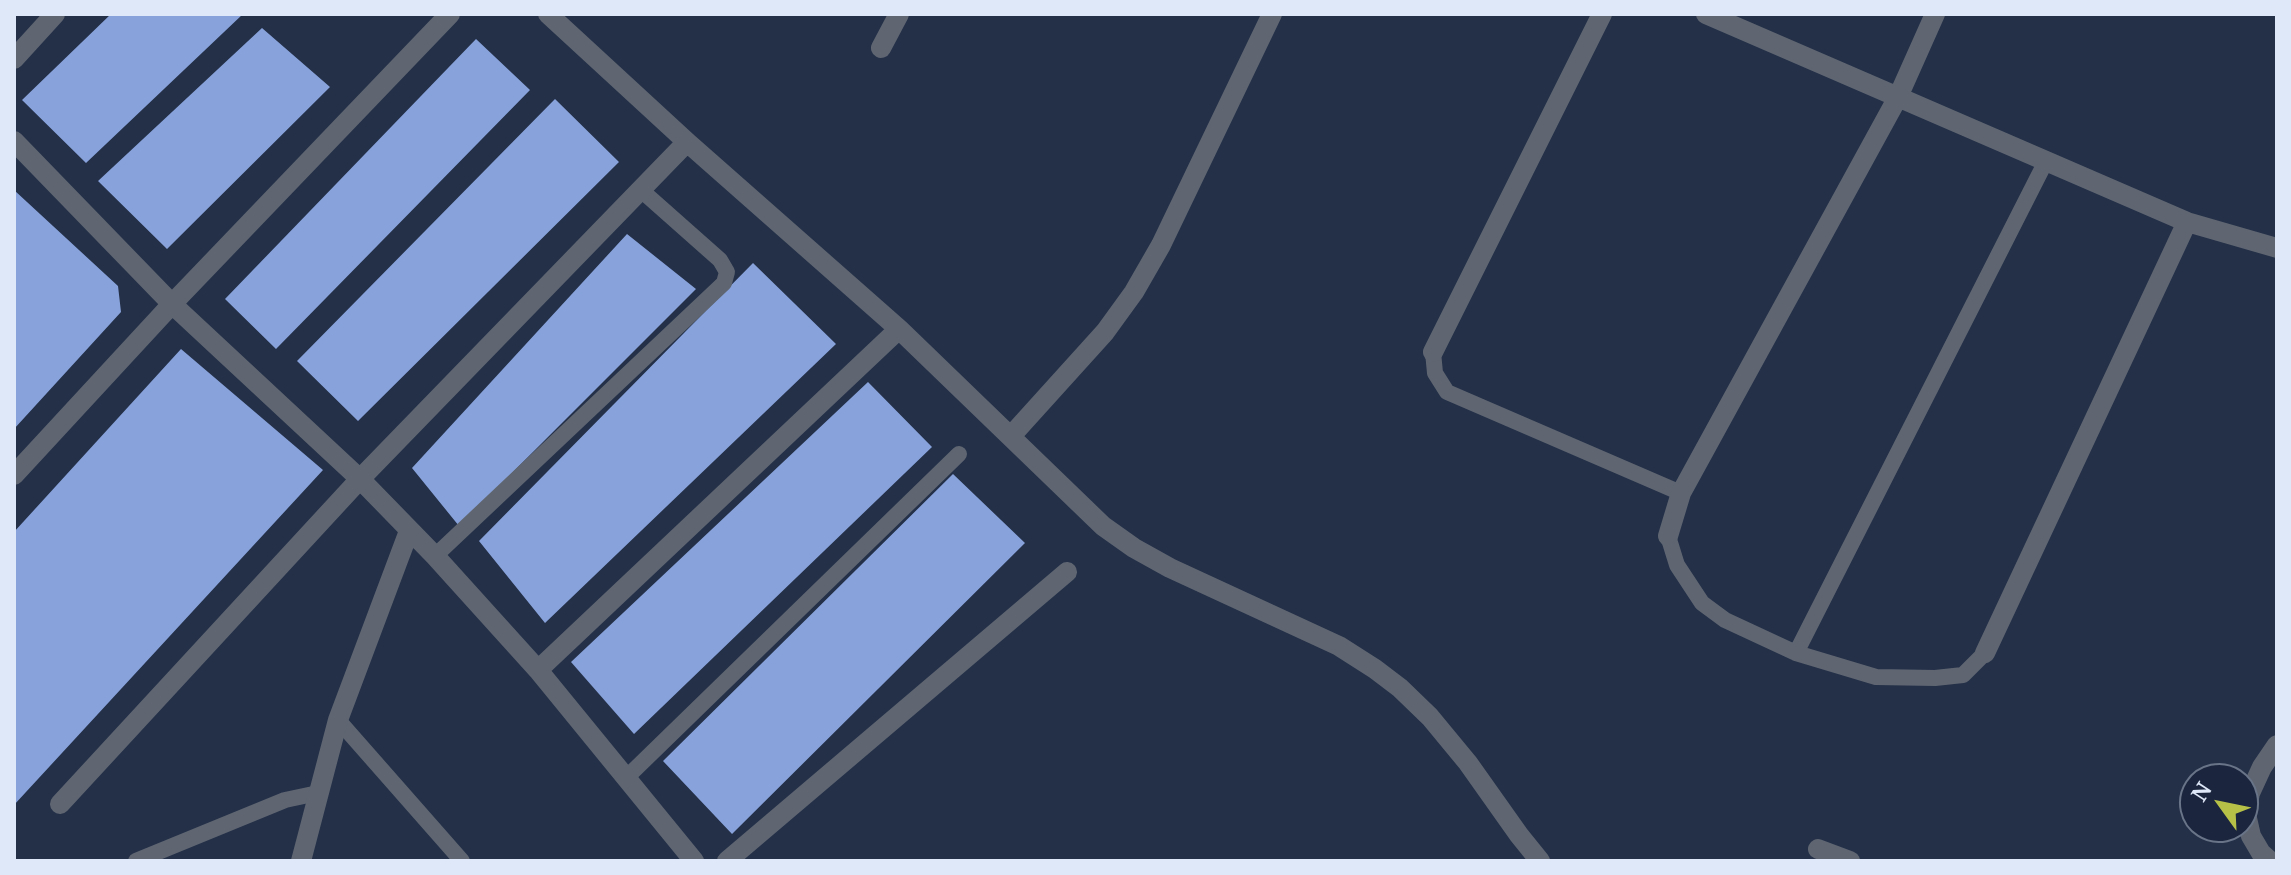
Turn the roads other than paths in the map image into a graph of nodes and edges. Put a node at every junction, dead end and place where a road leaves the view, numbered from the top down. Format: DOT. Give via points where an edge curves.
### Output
graph roads {
  1 [pos="55,14"];
  2 [pos="450,14"];
  3 [pos="548,14"];
  4 [pos="899,14"];
  5 [pos="1272,14"];
  6 [pos="1602,14"];
  7 [pos="1706,14"];
  8 [pos="1935,14"];
  9 [pos="881,48"];
  10 [pos="14,59"];
  11 [pos="1898,97"];
  12 [pos="14,141"];
  13 [pos="687,142"];
  14 [pos="2046,161"];
  15 [pos="641,190"];
  16 [pos="2187,222"];
  17 [pos="2277,248"];
  18 [pos="172,304"];
  19 [pos="899,329"];
  20 [pos="1433,352"];
  21 [pos="1011,436"];
  22 [pos="959,454"];
  23 [pos="14,475"];
  24 [pos="360,479"];
  25 [pos="1681,493"];
  26 [pos="409,531"];
  27 [pos="1668,536"];
  28 [pos="435,556"];
  29 [pos="1067,572"];
  30 [pos="1796,653"];
  31 [pos="1985,653"];
  32 [pos="538,670"];
  33 [pos="338,720"];
  34 [pos="2277,745"];
  35 [pos="626,778"];
  36 [pos="318,793"];
  37 [pos="60,804"];
  38 [pos="1818,849"];
  39 [pos="136,861"];
  40 [pos="301,861"];
  41 [pos="462,861"];
  42 [pos="694,861"];
  43 [pos="727,861"];
  44 [pos="1540,861"];
  45 [pos="1850,861"];
  46 [pos="2270,861"];
  1 -- 10 [label="street"];
  2 -- 18 [label="street"];
  3 -- 13 [label="street"];
  4 -- 9 [label="street"];
  5 -- 21 [label="street" via="1134,292"];
  6 -- 20 [label="street"];
  7 -- 11 [label="street"];
  8 -- 11 [label="street"];
  11 -- 14 [label="street"];
  11 -- 25 [label="street"];
  12 -- 18 [label="street"];
  13 -- 15 [label="street"];
  13 -- 19 [label="street"];
  14 -- 16 [label="street"];
  14 -- 30 [label="lane"];
  15 -- 24 [label="street"];
  15 -- 28 [label="lane" via="720,260 727,272 724,283"];
  16 -- 17 [label="street"];
  16 -- 31 [label="street"];
  18 -- 23 [label="street"];
  18 -- 24 [label="street"];
  19 -- 21 [label="street"];
  19 -- 32 [label="street"];
  20 -- 25 [label="lane" via="1435,373 1447,392"];
  21 -- 44 [label="street" via="1103,526 1134,548 1339,646 1400,688 1468,763"];
  22 -- 35 [label="lane"];
  24 -- 26 [label="street"];
  24 -- 37 [label="street"];
  25 -- 27 [label="street"];
  26 -- 28 [label="street"];
  26 -- 33 [label="street"];
  27 -- 30 [label="lane" via="1677,565 1702,603 1725,620"];
  28 -- 32 [label="street"];
  29 -- 43 [label="street"];
  30 -- 31 [label="lane" via="1876,677 1935,678 1963,675"];
  32 -- 35 [label="street"];
  33 -- 36 [label="street"];
  33 -- 41 [label="lane"];
  34 -- 46 [label="street" via="2250,793 2246,814 2251,836"];
  35 -- 42 [label="street"];
  36 -- 39 [label="lane" via="285,800"];
  36 -- 40 [label="street"];
  38 -- 45 [label="street"];
}
